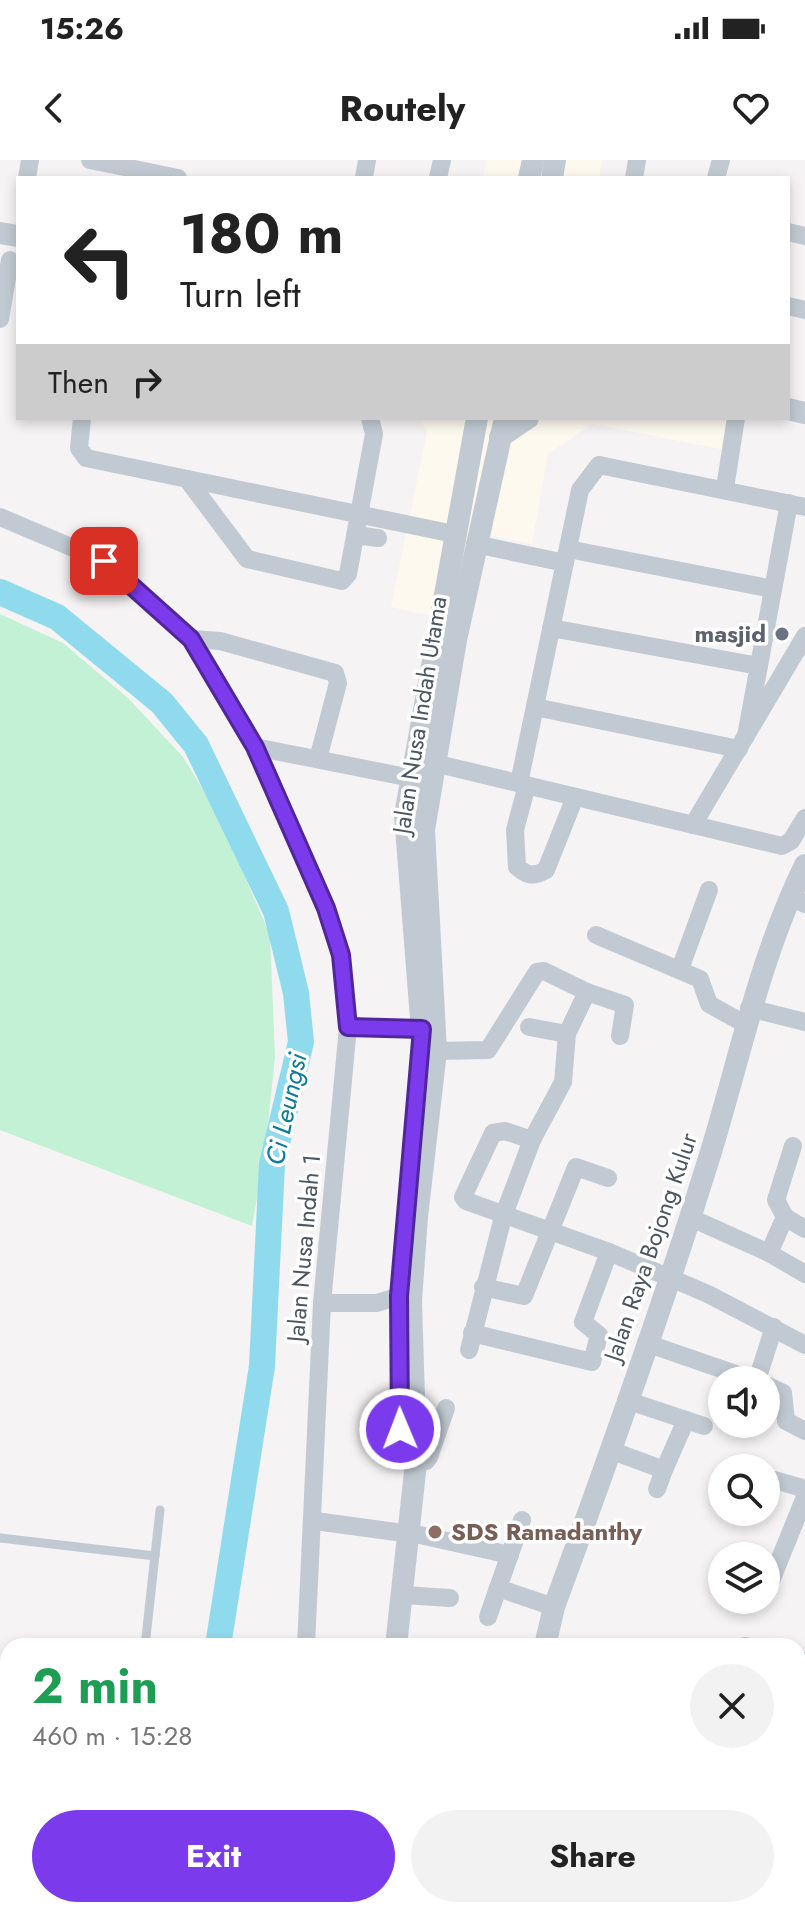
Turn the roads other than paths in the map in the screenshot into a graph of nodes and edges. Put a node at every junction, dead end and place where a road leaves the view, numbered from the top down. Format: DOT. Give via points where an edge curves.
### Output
graph roads {
  1 [pos="90,160"];
  2 [pos="131,164"];
  3 [pos="171,176"];
  4 [pos="10,260"];
  5 [pos="0,319"];
  6 [pos="82,420"];
  7 [pos="370,420"];
  8 [pos="476,420"];
  9 [pos="523,420"];
  10 [pos="736,420"];
  11 [pos="502,428"];
  12 [pos="187,479"];
  13 [pos="725,488"];
  14 [pos="797,505"];
  15 [pos="358,513"];
  16 [pos="0,517"];
  17 [pos="454,534"];
  18 [pos="355,535"];
  19 [pos="378,538"];
  20 [pos="475,544"];
  21 [pos="566,556"];
  22 [pos="773,589"];
  23 [pos="551,628"];
  24 [pos="805,636"];
  25 [pos="191,639"];
  26 [pos="759,666"];
  27 [pos="535,707"];
  28 [pos="743,743"];
  29 [pos="255,747"];
  30 [pos="318,759"];
  31 [pos="434,763"];
  32 [pos="411,778"];
  33 [pos="523,784"];
  34 [pos="575,797"];
  35 [pos="805,818"];
  36 [pos="693,825"];
  37 [pos="805,865"];
  38 [pos="709,890"];
  39 [pos="798,900"];
  40 [pos="596,935"];
  41 [pos="680,969"];
  42 [pos="587,992"];
  43 [pos="747,1016"];
  44 [pos="805,1022"];
  45 [pos="348,1027"];
  46 [pos="529,1027"];
  47 [pos="422,1029"];
  48 [pos="567,1034"];
  49 [pos="620,1036"];
  50 [pos="436,1051"];
  51 [pos="422,1107"];
  52 [pos="532,1140"];
  53 [pos="793,1146"];
  54 [pos="608,1178"];
  55 [pos="503,1217"];
  56 [pos="689,1217"];
  57 [pos="785,1217"];
  58 [pos="548,1229"];
  59 [pos="805,1229"];
  60 [pos="609,1252"];
  61 [pos="769,1253"];
  62 [pos="805,1274"];
  63 [pos="668,1278"];
  64 [pos="483,1287"];
  65 [pos="399,1296"];
  66 [pos="322,1303"];
  67 [pos="774,1327"];
  68 [pos="646,1343"];
  69 [pos="805,1345"];
  70 [pos="714,1366"];
  71 [pos="760,1366"];
  72 [pos="780,1392"];
  73 [pos="626,1400"];
  74 [pos="446,1408"];
  75 [pos="686,1420"];
  76 [pos="704,1426"];
  77 [pos="805,1431"];
  78 [pos="610,1450"];
  79 [pos="416,1463"];
  80 [pos="664,1470"];
  81 [pos="780,1482"];
  82 [pos="657,1489"];
  83 [pos="805,1489"];
  84 [pos="805,1497"];
  85 [pos="160,1510"];
  86 [pos="522,1520"];
  87 [pos="315,1521"];
  88 [pos="403,1533"];
  89 [pos="0,1538"];
  90 [pos="510,1555"];
  91 [pos="155,1556"];
  92 [pos="780,1559"];
  93 [pos="498,1588"];
  94 [pos="403,1595"];
  95 [pos="450,1598"];
  96 [pos="554,1607"];
  97 [pos="488,1617"];
  98 [pos="146,1638"];
  99 [pos="307,1638"];
  100 [pos="384,1638"];
  101 [pos="397,1638"];
  102 [pos="547,1638"];
  1 -- 2 [label="street"];
  2 -- 3 [label="street"];
  4 -- 5 [label="street"];
  6 -- 12 [label="street" via="79,448 86,458"];
  7 -- 15 [label="street" via="374,434"];
  8 -- 17 [label="street, Jalan Nusa Indah Utama"];
  9 -- 11 [label="street"];
  10 -- 13 [label="street"];
  11 -- 20 [label="street, Jalan Nusa Indah Utama"];
  12 -- 15 [label="street"];
  12 -- 18 [label="street" via="237,551 258,564 342,581"];
  13 -- 14 [label="street"];
  13 -- 21 [label="street" via="599,465 580,490"];
  14 -- 22 [label="street"];
  15 -- 17 [label="street"];
  15 -- 18 [label="street"];
  16 -- 25 [label="street, Jalan Nusa Indah 1" via="104,561"];
  17 -- 32 [label="street, Jalan Nusa Indah Utama"];
  18 -- 19 [label="street"];
  20 -- 21 [label="street"];
  20 -- 31 [label="street, Jalan Nusa Indah Utama"];
  21 -- 22 [label="street"];
  21 -- 23 [label="street"];
  22 -- 26 [label="street"];
  23 -- 26 [label="street"];
  23 -- 27 [label="street"];
  24 -- 28 [label="street"];
  25 -- 29 [label="street, Jalan Nusa Indah 1"];
  25 -- 30 [label="street" via="220,641 335,673 338,683"];
  26 -- 28 [label="street"];
  27 -- 28 [label="street"];
  27 -- 33 [label="street"];
  28 -- 36 [label="street"];
  29 -- 30 [label="street"];
  29 -- 45 [label="street, Jalan Nusa Indah 1" via="326,908 341,955"];
  30 -- 32 [label="street"];
  31 -- 33 [label="street"];
  31 -- 50 [label="street, Jalan Nusa Indah Utama" via="424,830"];
  32 -- 47 [label="street, Jalan Nusa Indah Utama" via="405,823"];
  33 -- 34 [label="street"];
  33 -- 34 [label="street" via="515,830 517,867 526,874 546,870"];
  34 -- 36 [label="street"];
  35 -- 36 [label="street" via="785,846"];
  37 -- 39 [label="street, Jalan Raya Bojong Kulur"];
  38 -- 41 [label="street"];
  39 -- 43 [label="street, Jalan Raya Bojong Kulur"];
  40 -- 41 [label="street"];
  41 -- 43 [label="street" via="700,979 709,1004"];
  42 -- 48 [label="street"];
  42 -- 49 [label="street" via="625,1005"];
  42 -- 50 [label="street" via="537,972 488,1050"];
  43 -- 44 [label="street"];
  43 -- 56 [label="street, Jalan Raya Bojong Kulur" via="720,1124"];
  45 -- 47 [label="street"];
  45 -- 66 [label="street, Jalan Nusa Indah 1"];
  46 -- 48 [label="street"];
  47 -- 51 [label="street, Jalan Nusa Indah Utama"];
  48 -- 52 [label="street" via="563,1082"];
  50 -- 51 [label="street, Jalan Nusa Indah Utama"];
  51 -- 65 [label="street, Jalan Nusa Indah Utama"];
  51 -- 79 [label="street, Jalan Nusa Indah Utama" via="411,1301"];
  52 -- 55 [label="street"];
  52 -- 55 [label="street" via="505,1131 493,1133 463,1197"];
  53 -- 57 [label="street" via="776,1194"];
  54 -- 58 [label="street" via="576,1167"];
  55 -- 58 [label="street"];
  55 -- 64 [label="street"];
  56 -- 61 [label="street"];
  56 -- 63 [label="street, Jalan Raya Bojong Kulur"];
  57 -- 59 [label="street"];
  57 -- 61 [label="street"];
  58 -- 60 [label="street"];
  58 -- 64 [label="street" via="524,1296"];
  60 -- 63 [label="street"];
  60 -- 64 [label="street" via="583,1322 599,1335 592,1362 471,1342"];
  61 -- 62 [label="street"];
  63 -- 67 [label="street"];
  63 -- 68 [label="street, Jalan Raya Bojong Kulur"];
  65 -- 66 [label="street" via="377,1303"];
  65 -- 88 [label="street, Jalan Nusa Indah Utama"];
  66 -- 87 [label="street, Jalan Nusa Indah 1"];
  67 -- 69 [label="street"];
  67 -- 71 [label="street"];
  68 -- 70 [label="street"];
  68 -- 73 [label="street, Jalan Raya Bojong Kulur"];
  72 -- 77 [label="street" via="786,1421"];
  73 -- 75 [label="street"];
  73 -- 78 [label="street, Jalan Raya Bojong Kulur"];
  74 -- 79 [label="street" via="429,1457"];
  75 -- 76 [label="street"];
  75 -- 80 [label="street"];
  78 -- 80 [label="street"];
  78 -- 96 [label="street, Jalan Raya Bojong Kulur"];
  79 -- 88 [label="street, Jalan Nusa Indah Utama"];
  80 -- 82 [label="street"];
  81 -- 83 [label="street"];
  84 -- 92 [label="street"];
  85 -- 91 [label="lane"];
  86 -- 90 [label="street"];
  87 -- 88 [label="street"];
  87 -- 99 [label="street, Jalan Nusa Indah 1"];
  88 -- 90 [label="street"];
  88 -- 94 [label="street, Jalan Nusa Indah Utama"];
  88 -- 100 [label="street, Jalan Nusa Indah Utama"];
  89 -- 91 [label="lane"];
  90 -- 93 [label="street"];
  91 -- 98 [label="lane"];
  93 -- 96 [label="street"];
  93 -- 97 [label="street"];
  94 -- 95 [label="street"];
  94 -- 101 [label="street, Jalan Nusa Indah Utama"];
  96 -- 102 [label="street, Jalan Raya Bojong Kulur"];
}
